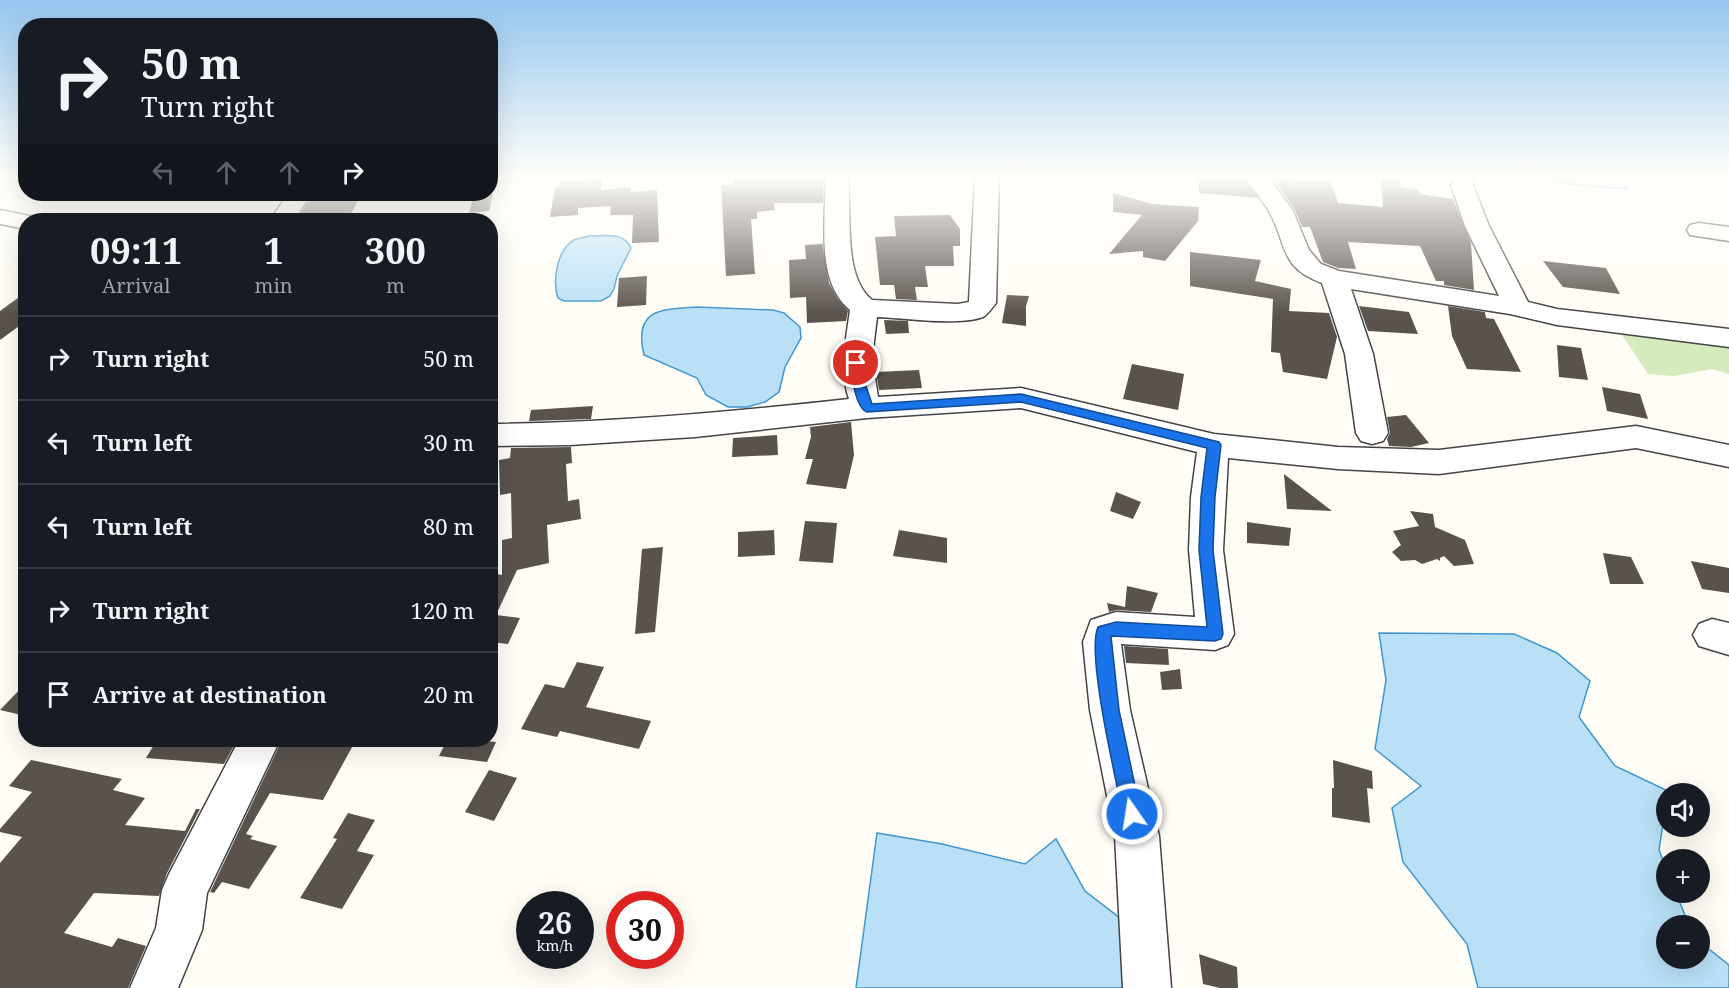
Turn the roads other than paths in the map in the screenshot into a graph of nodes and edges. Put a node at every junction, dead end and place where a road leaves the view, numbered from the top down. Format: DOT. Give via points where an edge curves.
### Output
graph roads {
  1 [pos="839,223"];
  2 [pos="985,223"];
  3 [pos="1286,223"];
  4 [pos="1476,223"];
  5 [pos="1698,230"];
  6 [pos="1729,234"];
  7 [pos="1334,278"];
  8 [pos="864,308"];
  9 [pos="1518,308"];
  10 [pos="1729,338"];
  11 [pos="867,408"];
  12 [pos="1372,433"];
  13 [pos="498,435"];
  14 [pos="1214,445"];
  15 [pos="1729,456"];
  16 [pos="256,747"];
  17 [pos="154,988"];
  18 [pos="1147,988"];
  1 -- 8 [label="street" via="838,255 850,294"];
  2 -- 8 [label="street" via="982,303 976,310"];
  3 -- 7 [label="street" via="1297,252 1312,270"];
  4 -- 9 [label="street"];
  5 -- 6 [label="street"];
  7 -- 9 [label="street"];
  7 -- 12 [label="street" via="1359,354"];
  8 -- 11 [label="street" via="856,363"];
  9 -- 10 [label="street" via="1604,324"];
  11 -- 13 [label="street" via="695,426"];
  11 -- 14 [label="street" via="1021,398"];
  14 -- 15 [label="street" via="1338,458 1439,462 1635,437"];
  14 -- 18 [label="street" via="1206,550 1215,634 1116,628 1104,631 1102,642 1110,710 1137,836"];
  16 -- 17 [label="street" via="185,890 179,930"];
}
